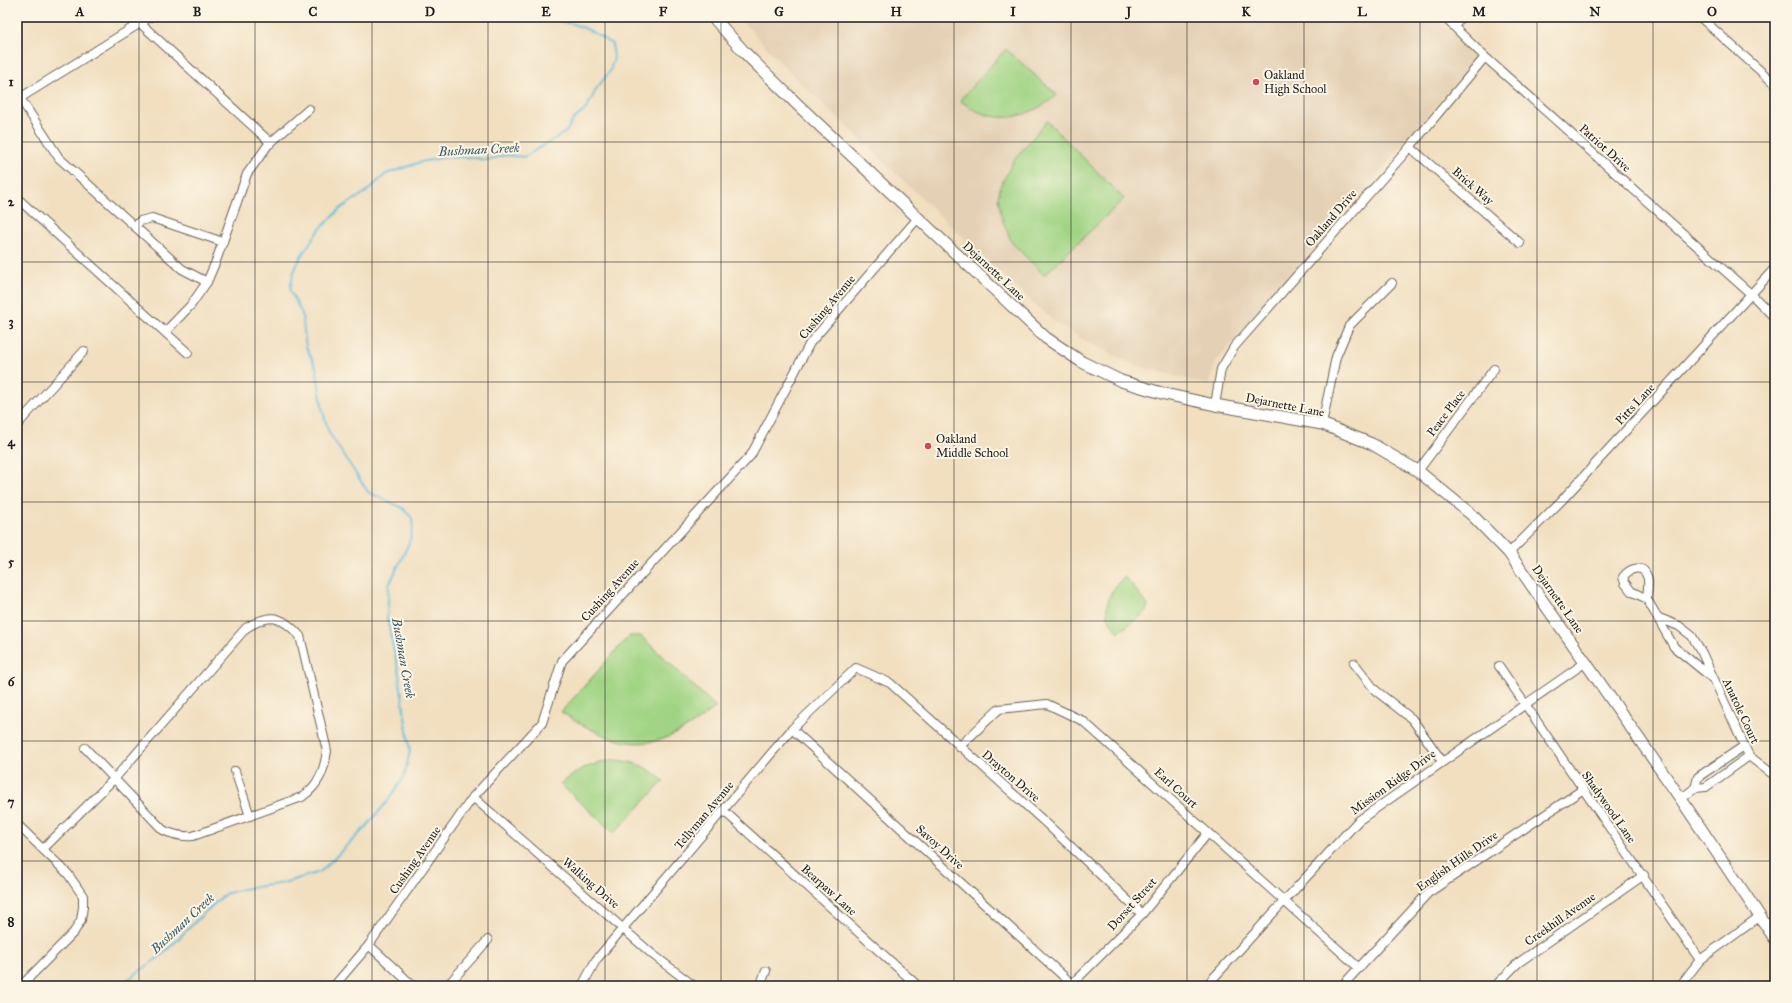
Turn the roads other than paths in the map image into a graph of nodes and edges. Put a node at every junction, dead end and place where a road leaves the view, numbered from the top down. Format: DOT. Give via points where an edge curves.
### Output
graph roads {
  1 [pos="150,17"];
  2 [pos="713,17"];
  3 [pos="1444,17"];
  4 [pos="1462,17"];
  5 [pos="1700,17"];
  6 [pos="140,23"];
  7 [pos="1454,26"];
  8 [pos="1485,57"];
  9 [pos="1775,84"];
  10 [pos="19,99"];
  11 [pos="309,109"];
  12 [pos="271,143"];
  13 [pos="1410,147"];
  14 [pos="17,198"];
  15 [pos="918,218"];
  16 [pos="135,227"];
  17 [pos="223,242"];
  18 [pos="1520,243"];
  19 [pos="1775,268"];
  20 [pos="206,282"];
  21 [pos="1392,283"];
  22 [pos="1752,294"];
  23 [pos="1775,318"];
  24 [pos="165,332"];
  25 [pos="84,351"];
  26 [pos="188,353"];
  27 [pos="1494,369"];
  28 [pos="1215,405"];
  29 [pos="1322,424"];
  30 [pos="17,425"];
  31 [pos="1418,471"];
  32 [pos="1510,553"];
  33 [pos="1647,599"];
  34 [pos="1659,618"];
  35 [pos="1586,662"];
  36 [pos="1354,663"];
  37 [pos="1499,666"];
  38 [pos="856,668"];
  39 [pos="1712,677"];
  40 [pos="1525,704"];
  41 [pos="792,729"];
  42 [pos="1744,746"];
  43 [pos="959,747"];
  44 [pos="85,748"];
  45 [pos="1750,756"];
  46 [pos="1442,761"];
  47 [pos="235,771"];
  48 [pos="1775,776"];
  49 [pos="115,778"];
  50 [pos="1695,788"];
  51 [pos="1582,790"];
  52 [pos="473,797"];
  53 [pos="1681,799"];
  54 [pos="724,811"];
  55 [pos="250,816"];
  56 [pos="17,824"];
  57 [pos="1208,833"];
  58 [pos="43,849"];
  59 [pos="1644,875"];
  60 [pos="1284,900"];
  61 [pos="1142,914"];
  62 [pos="1759,917"];
  63 [pos="624,928"];
  64 [pos="1775,939"];
  65 [pos="488,940"];
  66 [pos="369,945"];
  67 [pos="1700,960"];
  68 [pos="1359,968"];
  69 [pos="766,971"];
  70 [pos="1071,985"];
  71 [pos="21,986"];
  72 [pos="334,986"];
  73 [pos="414,986"];
  74 [pos="447,986"];
  75 [pos="582,986"];
  76 [pos="694,986"];
  77 [pos="760,986"];
  78 [pos="918,986"];
  79 [pos="1206,986"];
  80 [pos="1342,986"];
  81 [pos="1495,986"];
  82 [pos="1680,986"];
  1 -- 6 [label="street"];
  2 -- 15 [label="main road, Dejarnette Lane" via="793,101"];
  3 -- 7 [label="street, Patriot Drive"];
  4 -- 7 [label="street"];
  5 -- 9 [label="street"];
  6 -- 10 [label="street"];
  6 -- 12 [label="street"];
  7 -- 8 [label="street, Patriot Drive"];
  8 -- 13 [label="street, Oakland Drive"];
  8 -- 22 [label="street, Patriot Drive"];
  10 -- 16 [label="street" via="59,158"];
  11 -- 12 [label="street"];
  12 -- 17 [label="street" via="247,174"];
  13 -- 18 [label="street, Brick Way"];
  13 -- 28 [label="street, Oakland Drive" via="1234,347 1221,370"];
  14 -- 24 [label="street"];
  15 -- 28 [label="main road, Dejarnette Lane" via="1046,338 1082,362 1121,381"];
  15 -- 52 [label="street, Cushing Avenue" via="810,343 751,455 562,661 542,723"];
  16 -- 17 [label="street" via="140,221 152,218"];
  16 -- 20 [label="street" via="182,269"];
  17 -- 20 [label="street"];
  19 -- 22 [label="street, Pitts Lane"];
  20 -- 24 [label="street" via="191,305"];
  21 -- 29 [label="street" via="1349,326 1336,358"];
  22 -- 23 [label="street, Patriot Drive"];
  22 -- 32 [label="street, Pitts Lane"];
  24 -- 26 [label="street"];
  25 -- 30 [label="street"];
  27 -- 31 [label="street, Peace Place"];
  28 -- 29 [label="main road, Dejarnette Lane"];
  29 -- 31 [label="main road, Dejarnette Lane" via="1372,444"];
  31 -- 32 [label="main road, Dejarnette Lane" via="1472,515"];
  32 -- 35 [label="main road, Dejarnette Lane"];
  33 -- 34 [label="street, Anatole Court"];
  34 -- 39 [label="street, Anatole Court" via="1674,647"];
  34 -- 39 [label="street, Anatole Court" via="1679,626 1692,636"];
  35 -- 40 [label="street, Mission Ridge Drive"];
  35 -- 53 [label="main road, Dejarnette Lane"];
  36 -- 46 [label="street" via="1375,690 1412,719"];
  37 -- 40 [label="street, Shadywood Lane"];
  38 -- 41 [label="street, Tellyman Avenue"];
  38 -- 43 [label="street, Drayton Drive" via="890,684"];
  39 -- 42 [label="street, Anatole Court"];
  40 -- 46 [label="street, Mission Ridge Drive"];
  40 -- 51 [label="street, Shadywood Lane"];
  41 -- 54 [label="street, Tellyman Avenue"];
  41 -- 70 [label="street, Savoy Drive"];
  42 -- 45 [label="street, Anatole Court"];
  42 -- 50 [label="street" via="1698,777"];
  43 -- 57 [label="street, Earl Court" via="999,709 1047,704 1083,720"];
  43 -- 61 [label="street, Drayton Drive" via="1048,825"];
  44 -- 49 [label="street"];
  45 -- 48 [label="street, Anatole Court"];
  45 -- 50 [label="street, Anatole Court" via="1706,787"];
  46 -- 60 [label="street, Mission Ridge Drive" via="1358,821"];
  47 -- 55 [label="street"];
  49 -- 55 [label="street" via="162,830 171,834 192,836"];
  49 -- 55 [label="street" via="246,628 257,621 277,618 300,636 327,751 322,775 309,792"];
  49 -- 58 [label="street"];
  50 -- 53 [label="street, Anatole Court"];
  51 -- 59 [label="street, Shadywood Lane"];
  51 -- 68 [label="street, English Hills Drive" via="1428,893"];
  52 -- 63 [label="street, Walking Drive"];
  52 -- 66 [label="street, Cushing Avenue"];
  53 -- 62 [label="main road, Dejarnette Lane"];
  54 -- 63 [label="street, Tellyman Avenue"];
  54 -- 78 [label="street, Bearpaw Lane"];
  56 -- 58 [label="street"];
  57 -- 60 [label="street, Earl Court"];
  57 -- 61 [label="street, Dorset Street"];
  58 -- 71 [label="street" via="72,880 83,896 83,907 74,932"];
  59 -- 67 [label="street, Shadywood Lane"];
  59 -- 81 [label="street, Creekhill Avenue" via="1518,963"];
  60 -- 68 [label="street, Earl Court"];
  60 -- 79 [label="street, Mission Ridge Drive"];
  61 -- 70 [label="street, Dorset Street"];
  62 -- 64 [label="main road, Dejarnette Lane"];
  62 -- 67 [label="street"];
  63 -- 75 [label="street, Tellyman Avenue" via="596,960"];
  63 -- 76 [label="street, Walking Drive" via="652,954"];
  65 -- 74 [label="street"];
  66 -- 72 [label="street, Cushing Avenue"];
  66 -- 73 [label="street"];
  67 -- 82 [label="street"];
  68 -- 80 [label="street, English Hills Drive"];
  69 -- 77 [label="street"];
}
